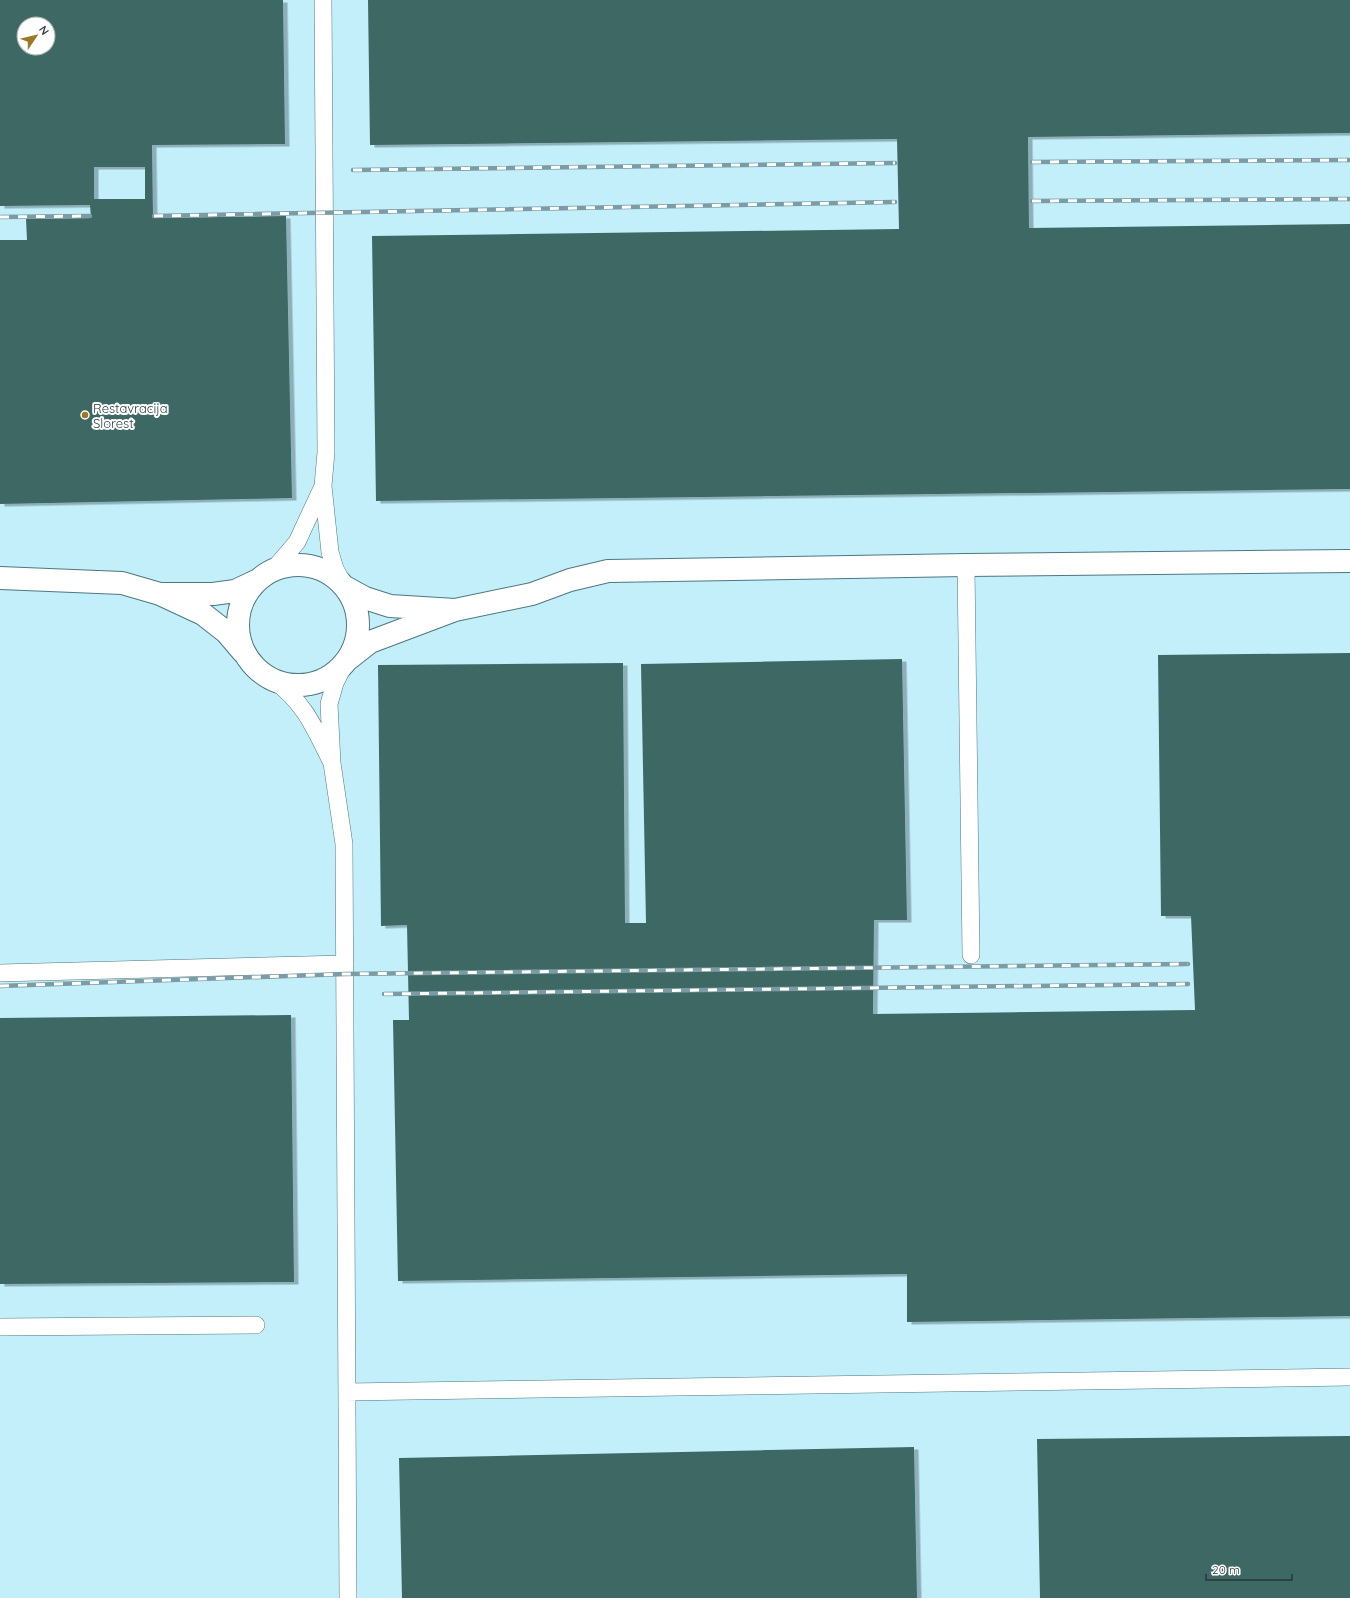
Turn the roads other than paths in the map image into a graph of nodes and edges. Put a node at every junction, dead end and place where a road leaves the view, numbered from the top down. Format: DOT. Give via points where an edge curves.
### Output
graph roads {
  1 [pos="323,0"];
  2 [pos="323,486"];
  3 [pos="1350,561"];
  4 [pos="966,565"];
  5 [pos="265,575"];
  6 [pos="0,578"];
  7 [pos="345,587"];
  8 [pos="160,594"];
  9 [pos="455,610"];
  10 [pos="245,654"];
  11 [pos="346,661"];
  12 [pos="275,680"];
  13 [pos="332,763"];
  14 [pos="971,955"];
  15 [pos="345,964"];
  16 [pos="0,973"];
  17 [pos="256,1325"];
  18 [pos="0,1327"];
  19 [pos="1350,1377"];
  20 [pos="347,1392"];
  21 [pos="348,1598"];
  1 -- 2 [label="lane" via="326,452"];
  2 -- 5 [label="lane" via="297,542"];
  2 -- 7 [label="lane" via="330,552 335,569"];
  3 -- 4 [label="street"];
  4 -- 9 [label="street" via="608,571 570,580 532,594"];
  4 -- 14 [label="lane"];
  5 -- 7 [label="street" via="292,564 312,566 330,574"];
  5 -- 8 [label="street" via="235,591 213,594"];
  5 -- 10 [label="street" via="244,597 238,616 238,636"];
  6 -- 8 [label="street" via="122,583"];
  7 -- 9 [label="street" via="365,598 390,606"];
  7 -- 11 [label="street" via="354,605 358,624 355,644"];
  8 -- 10 [label="street" via="203,614 226,632"];
  9 -- 11 [label="street" via="370,642"];
  10 -- 12 [label="street" via="259,671"];
  11 -- 12 [label="street" via="332,675 314,683 294,685"];
  11 -- 13 [label="lane" via="334,683 329,704"];
  12 -- 13 [label="lane" via="305,710"];
  13 -- 15 [label="lane" via="344,844"];
  15 -- 16 [label="lane"];
  15 -- 20 [label="lane"];
  17 -- 18 [label="lane"];
  19 -- 20 [label="lane"];
  20 -- 21 [label="lane"];
}
